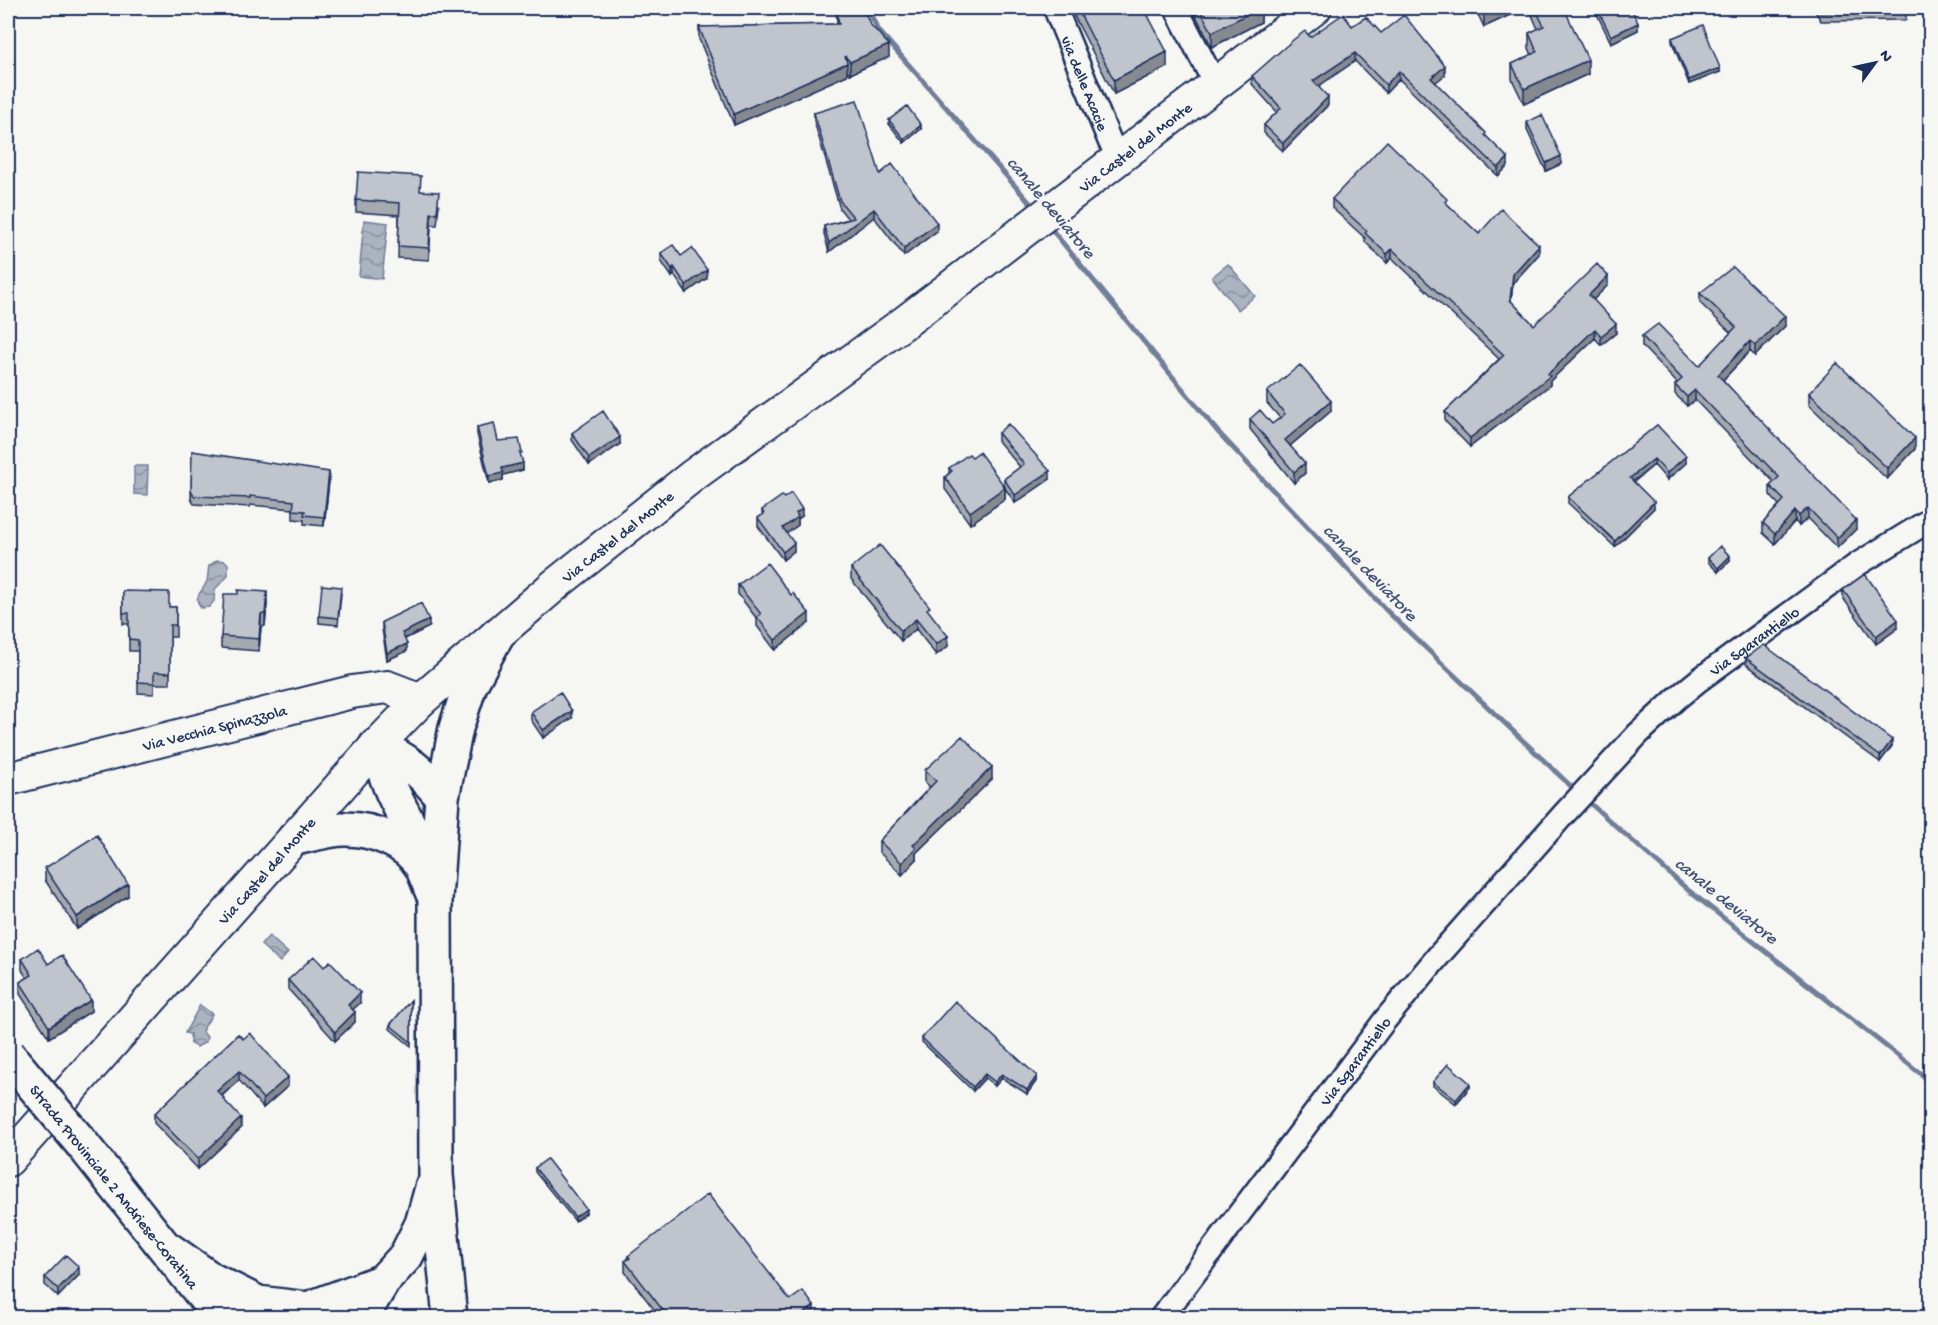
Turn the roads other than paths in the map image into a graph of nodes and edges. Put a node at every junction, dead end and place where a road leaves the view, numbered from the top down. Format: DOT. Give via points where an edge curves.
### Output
graph roads {
  1 [pos="1055,8"];
  2 [pos="1176,8"];
  3 [pos="1315,8"];
  4 [pos="1215,84"];
  5 [pos="1121,157"];
  6 [pos="1930,520"];
  7 [pos="497,635"];
  8 [pos="422,700"];
  9 [pos="376,746"];
  10 [pos="8,779"];
  11 [pos="442,797"];
  12 [pos="294,838"];
  13 [pos="421,865"];
  14 [pos="435,899"];
  15 [pos="8,1055"];
  16 [pos="8,1160"];
  17 [pos="436,1175"];
  18 [pos="165,1247"];
  19 [pos="384,1281"];
  20 [pos="194,1317"];
  21 [pos="221,1317"];
  22 [pos="362,1317"];
  23 [pos="450,1317"];
  24 [pos="1161,1317"];
  1 -- 5 [label="street, via delle Acacie" via="1110,142"];
  2 -- 4 [label="street"];
  3 -- 4 [label="main road, Via Castel del Monte"];
  4 -- 5 [label="main road, Via Castel del Monte"];
  5 -- 7 [label="main road, Via Castel del Monte" via="905,322 691,477"];
  6 -- 24 [label="street, Via Sgarantiello" via="1858,564 1699,680 1638,734 1385,1020"];
  7 -- 8 [label="main road, Via Castel del Monte"];
  7 -- 11 [label="main road" via="470,685 456,728"];
  8 -- 9 [label="main road, Via Castel del Monte"];
  8 -- 10 [label="main road, Via Vecchia Spinazzola" via="387,687 352,692"];
  9 -- 11 [label="main road" via="413,765"];
  9 -- 12 [label="main road, Via Castel del Monte"];
  9 -- 13 [label="main road" via="392,792 414,833"];
  11 -- 14 [label="main road"];
  12 -- 13 [label="main road" via="343,829 366,831 387,838"];
  12 -- 16 [label="main road, Via Castel del Monte"];
  13 -- 14 [label="main road"];
  14 -- 17 [label="main road"];
  15 -- 18 [label="main road, Strada Provinciale 2 Andriese-Coratina, bridge"];
  17 -- 19 [label="main road" via="422,1224 406,1256"];
  17 -- 23 [label="main road"];
  18 -- 19 [label="main road" via="212,1280 258,1303 308,1309"];
  18 -- 20 [label="main road"];
  18 -- 21 [label="main road, Strada Provinciale 2 Andriese-Coratina"];
  19 -- 22 [label="main road"];
}
